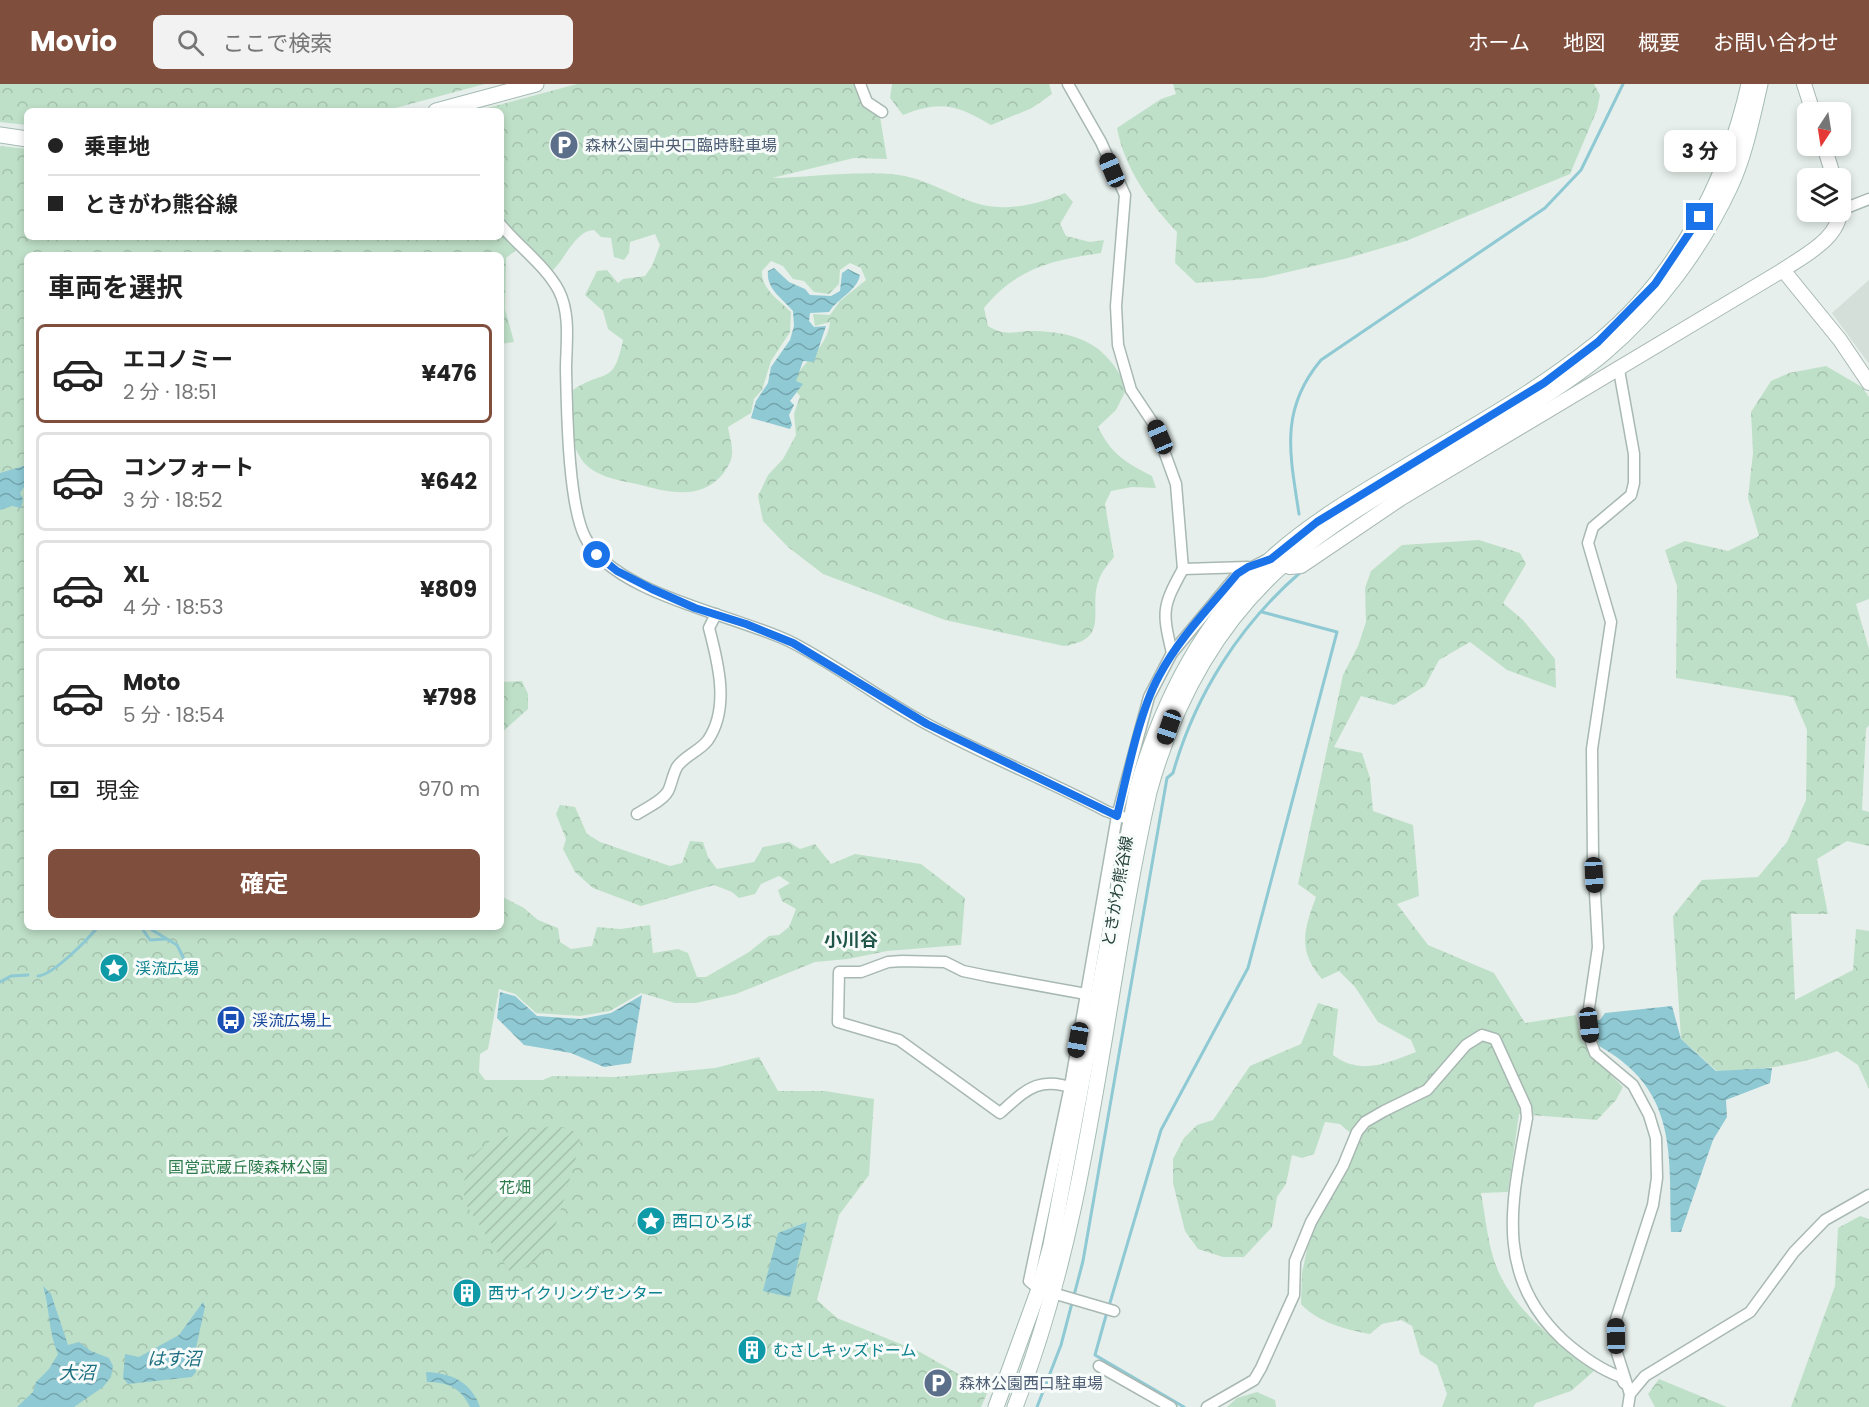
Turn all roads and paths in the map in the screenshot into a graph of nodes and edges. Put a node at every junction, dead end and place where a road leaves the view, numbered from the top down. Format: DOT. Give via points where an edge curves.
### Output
graph roads {
  1 [pos="536,84"];
  2 [pos="860,84"];
  3 [pos="1068,84"];
  4 [pos="1749,84"];
  5 [pos="1760,84"];
  6 [pos="1804,84"];
  7 [pos="1810,102"];
  8 [pos="449,108"];
  9 [pos="882,112"];
  10 [pos="0,135"];
  11 [pos="24,139"];
  12 [pos="1869,199"];
  13 [pos="1851,205"];
  14 [pos="1836,222"];
  15 [pos="504,228"];
  16 [pos="1783,270"];
  17 [pos="1619,369"];
  18 [pos="1869,383"];
  19 [pos="1284,558"];
  20 [pos="1248,567"];
  21 [pos="1183,568"];
  22 [pos="716,614"];
  23 [pos="1172,653"];
  24 [pos="637,814"];
  25 [pos="1130,820"];
  26 [pos="1086,994"];
  27 [pos="1076,1089"];
  28 [pos="1869,1195"];
  29 [pos="1039,1289"];
  30 [pos="1054,1294"];
  31 [pos="1114,1311"];
  32 [pos="1099,1366"];
  33 [pos="1630,1394"];
  34 [pos="996,1407"];
  35 [pos="1015,1407"];
  36 [pos="1171,1407"];
  37 [pos="1207,1407"];
  38 [pos="1628,1407"];
  1 -- 8 [label="main road"];
  2 -- 9 [label="street" via="867,102"];
  3 -- 21 [label="street" via="1125,195 1116,306 1118,345 1131,390 1155,426 1176,484"];
  4 -- 19 [label="main road, ときがわ熊谷線" via="1733,141 1709,202 1655,284 1625,318 1544,383 1364,491 1299,535"];
  5 -- 19 [label="main road, ときがわ熊谷線" via="1749,134 1731,185 1671,283 1640,318 1604,353 1558,387"];
  6 -- 7 [label="street"];
  10 -- 11 [label="main road"];
  12 -- 13 [label="street"];
  14 -- 16 [label="street" via="1817,247"];
  15 -- 22 [label="street" via="550,276 563,301 571,463 576,511 585,538 602,560 617,571"];
  16 -- 17 [label="street"];
  16 -- 18 [label="street"];
  17 -- 19 [label="street" via="1391,506 1301,566"];
  17 -- 33 [label="street" via="1634,454 1634,483 1631,495 1593,527 1588,543 1611,622 1592,749 1598,947 1588,1008 1595,1053 1633,1085 1656,1138 1653,1205 1616,1318 1617,1353"];
  19 -- 20 [label="street"];
  19 -- 25 [label="main road, ときがわ熊谷線" via="1230,621 1193,678"];
  20 -- 21 [label="street"];
  20 -- 23 [label="street" via="1237,574"];
  21 -- 23 [label="street" via="1167,598 1164,617"];
  22 -- 24 [label="street" via="709,628 720,681 714,728 702,748 678,766 668,792"];
  22 -- 25 [label="street" via="793,643 927,724"];
  23 -- 25 [label="street" via="1149,697"];
  25 -- 26 [label="street"];
  25 -- 27 [label="main road, ときがわ熊谷線"];
  25 -- 30 [label="main road, ときがわ熊谷線" via="1066,1247"];
  26 -- 27 [label="street"];
  26 -- 27 [label="street" via="987,976 945,962 895,962 861,972 839,972 838,1022 899,1040 1000,1113 1031,1086 1045,1083"];
  27 -- 29 [label="main road, ときがわ熊谷線" via="1051,1245"];
  28 -- 33 [label="street" via="1825,1220 1794,1252 1750,1312 1645,1376"];
  29 -- 30 [label="street"];
  29 -- 34 [label="main road, ときがわ熊谷線"];
  30 -- 31 [label="street"];
  30 -- 35 [label="main road, ときがわ熊谷線"];
  32 -- 36 [label="street"];
  33 -- 37 [label="street" via="1621,1377 1578,1353 1555,1332 1523,1289 1517,1269 1513,1212 1526,1107 1495,1039 1482,1035 1466,1045 1427,1090 1365,1122 1357,1132 1303,1242 1296,1261 1294,1295 1261,1368 1254,1380"];
  33 -- 38 [label="street"];
}
